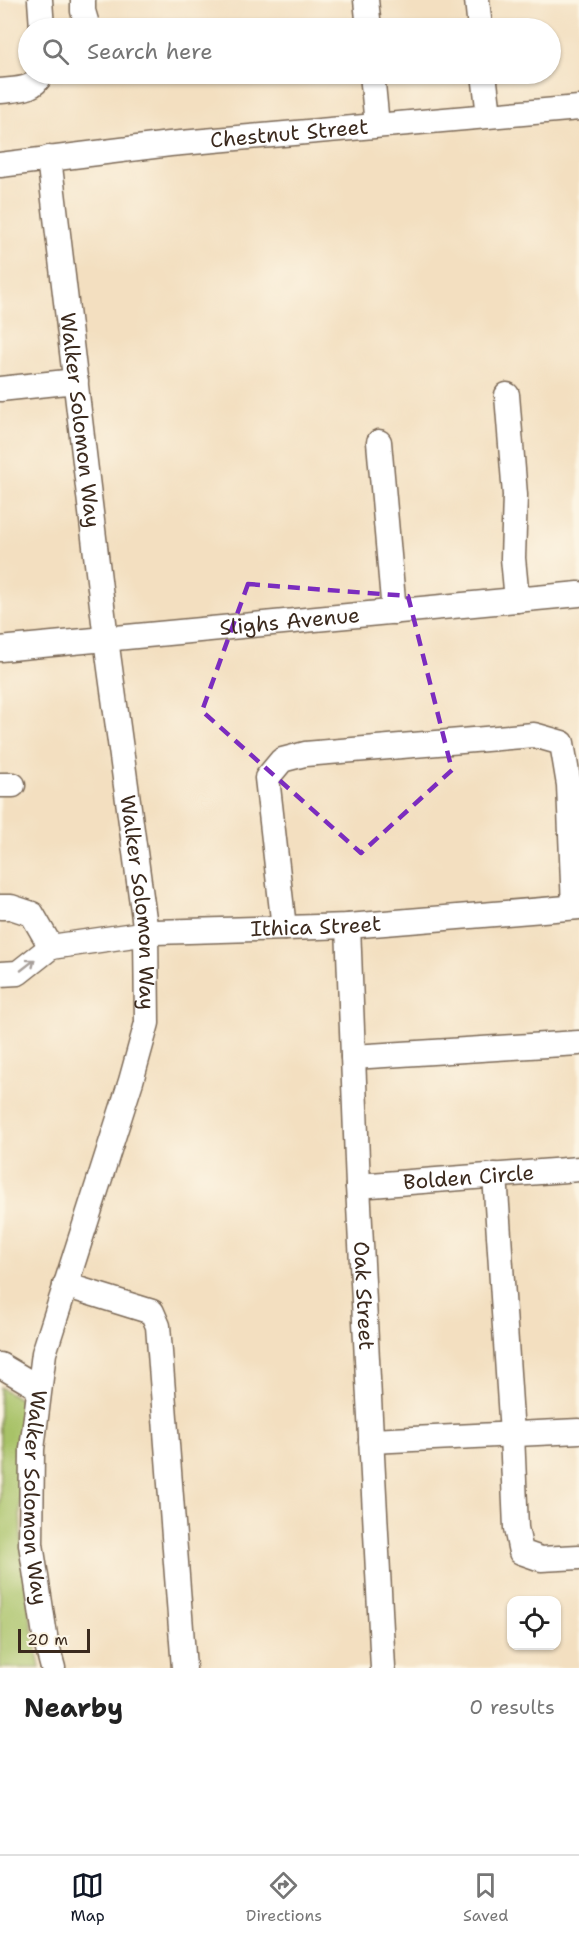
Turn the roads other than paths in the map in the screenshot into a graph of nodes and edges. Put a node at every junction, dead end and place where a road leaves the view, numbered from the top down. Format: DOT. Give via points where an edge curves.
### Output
graph roads {
  1 [pos="40,0"];
  2 [pos="83,0"];
  3 [pos="366,0"];
  4 [pos="477,0"];
  5 [pos="41,18"];
  6 [pos="85,18"];
  7 [pos="368,18"];
  8 [pos="479,18"];
  9 [pos="32,84"];
  10 [pos="373,84"];
  11 [pos="485,84"];
  12 [pos="0,91"];
  13 [pos="579,108"];
  14 [pos="489,115"];
  15 [pos="377,125"];
  16 [pos="50,158"];
  17 [pos="0,165"];
  18 [pos="76,381"];
  19 [pos="0,389"];
  20 [pos="507,395"];
  21 [pos="379,442"];
  22 [pos="579,594"];
  23 [pos="517,600"];
  24 [pos="394,612"];
  25 [pos="106,639"];
  26 [pos="0,649"];
  27 [pos="0,907"];
  28 [pos="576,907"];
  29 [pos="348,926"];
  30 [pos="284,928"];
  31 [pos="146,933"];
  32 [pos="51,947"];
  33 [pos="0,974"];
  34 [pos="579,1043"];
  35 [pos="353,1058"];
  36 [pos="579,1169"];
  37 [pos="495,1176"];
  38 [pos="358,1186"];
  39 [pos="65,1285"];
  40 [pos="0,1365"];
  41 [pos="39,1388"];
  42 [pos="579,1431"];
  43 [pos="512,1434"];
  44 [pos="371,1441"];
  45 [pos="579,1557"];
  46 [pos="53,1668"];
  47 [pos="183,1668"];
  48 [pos="383,1668"];
  1 -- 5 [label="street"];
  2 -- 6 [label="street"];
  3 -- 7 [label="street"];
  4 -- 8 [label="street"];
  9 -- 12 [label="street"];
  10 -- 15 [label="street"];
  11 -- 14 [label="street"];
  13 -- 14 [label="street, Chestnut Street"];
  14 -- 15 [label="street, Chestnut Street"];
  15 -- 16 [label="street, Chestnut Street"];
  16 -- 17 [label="street, Chestnut Street"];
  16 -- 18 [label="street, Walker Solomon Way"];
  18 -- 19 [label="street"];
  18 -- 25 [label="street, Walker Solomon Way"];
  20 -- 23 [label="street" via="515,495 513,558"];
  21 -- 24 [label="street"];
  22 -- 23 [label="street, Slighs Avenue"];
  23 -- 24 [label="street, Slighs Avenue"];
  24 -- 25 [label="street, Slighs Avenue"];
  25 -- 26 [label="street, Slighs Avenue"];
  25 -- 31 [label="street, Walker Solomon Way"];
  27 -- 32 [label="street" via="32,914"];
  28 -- 29 [label="street, Ithica Street"];
  28 -- 30 [label="street" via="569,784 562,743 534,735 305,754 282,760 267,778"];
  29 -- 30 [label="street, Ithica Street"];
  29 -- 35 [label="street, Oak Street"];
  30 -- 31 [label="street, Ithica Street"];
  31 -- 32 [label="street, Ithica Street"];
  31 -- 39 [label="street, Walker Solomon Way" via="147,1023"];
  33 -- 32 [label="street, Ithica Street, one-way" via="18,973"];
  34 -- 35 [label="street"];
  35 -- 38 [label="street, Oak Street"];
  36 -- 37 [label="street, Bolden Circle"];
  37 -- 38 [label="street, Bolden Circle"];
  37 -- 43 [label="street"];
  38 -- 44 [label="street, Oak Street"];
  39 -- 41 [label="street, Walker Solomon Way" via="44,1353"];
  39 -- 47 [label="street" via="152,1312 158,1326"];
  40 -- 41 [label="street"];
  41 -- 46 [label="street, Walker Solomon Way" via="32,1449 31,1544"];
  42 -- 43 [label="street"];
  43 -- 44 [label="street"];
  43 -- 45 [label="street" via="516,1528 521,1552 541,1558"];
  44 -- 48 [label="street, Oak Street"];
}
